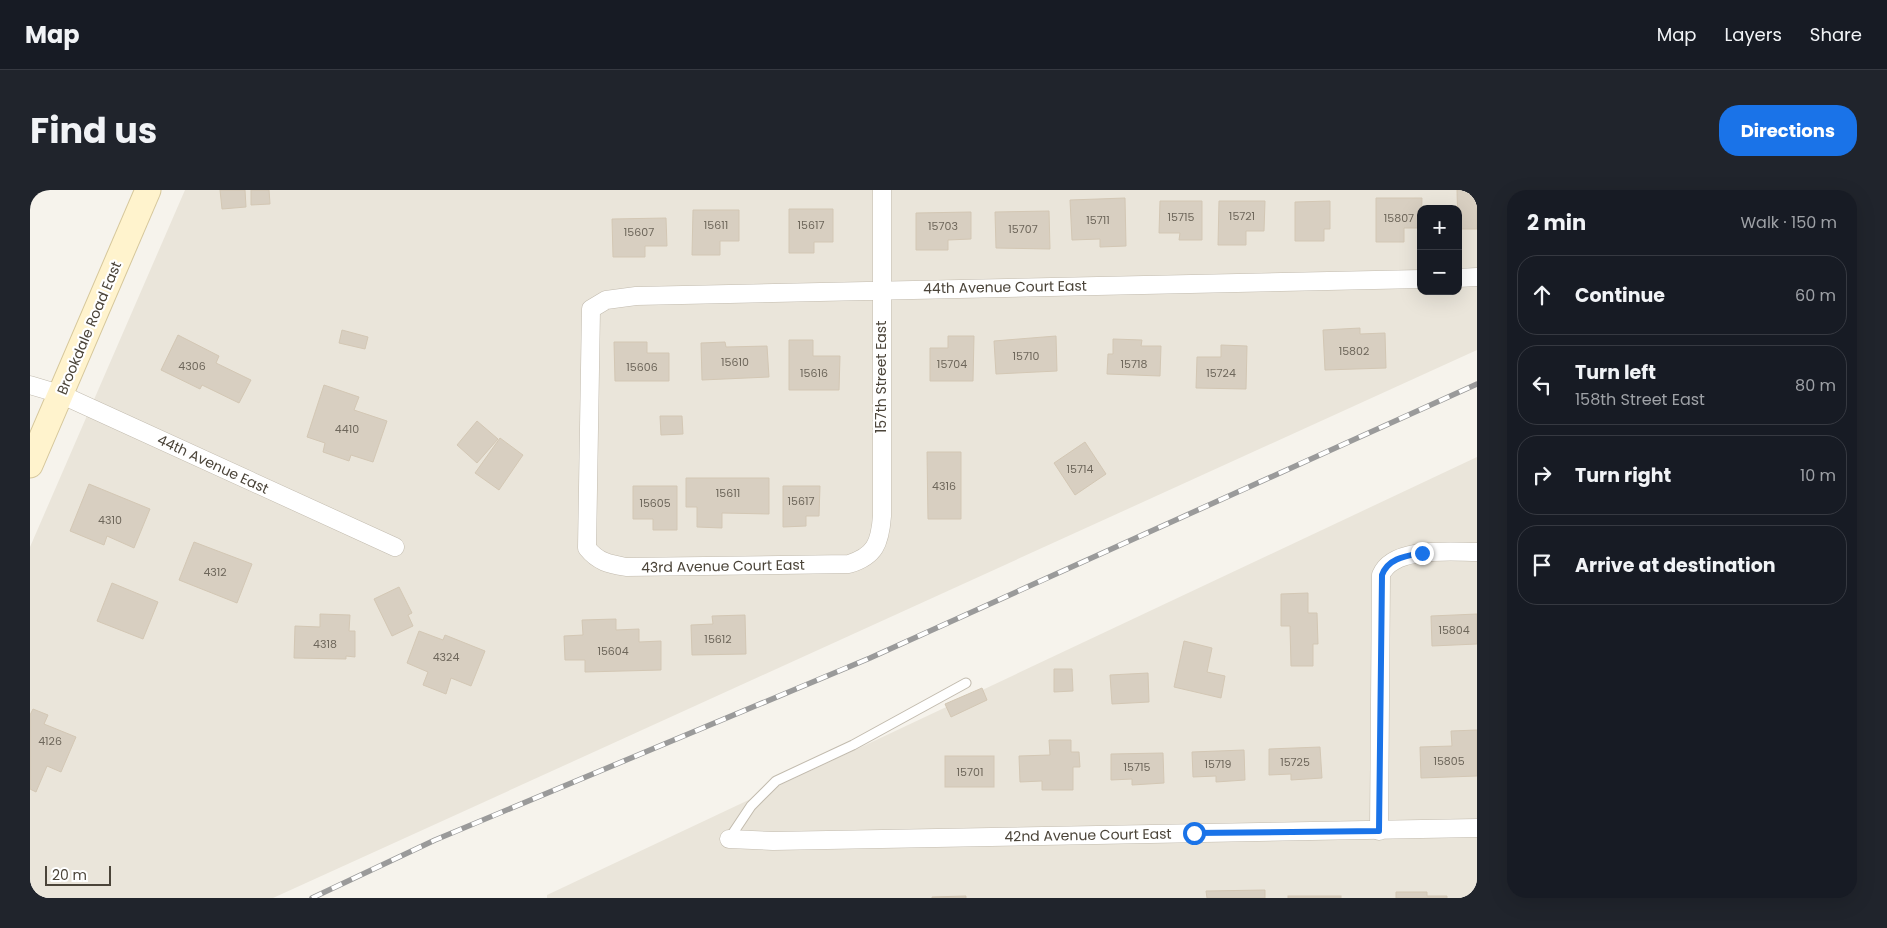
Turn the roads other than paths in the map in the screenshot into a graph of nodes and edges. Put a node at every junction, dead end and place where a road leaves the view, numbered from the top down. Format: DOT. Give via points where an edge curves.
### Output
graph roads {
  1 [pos="148,190"];
  2 [pos="882,190"];
  3 [pos="1477,277"];
  4 [pos="1462,278"];
  5 [pos="1417,279"];
  6 [pos="881,290"];
  7 [pos="30,385"];
  8 [pos="60,394"];
  9 [pos="30,465"];
  10 [pos="395,547"];
  11 [pos="587,548"];
  12 [pos="1477,552"];
  13 [pos="864,557"];
  14 [pos="966,683"];
  15 [pos="1477,828"];
  16 [pos="1379,831"];
  17 [pos="729,839"];
  1 -- 8 [label="main road, Brookdale Road East"];
  2 -- 6 [label="street, 157th Street East"];
  3 -- 4 [label="street"];
  5 -- 6 [label="street, 44th Avenue Court East"];
  6 -- 11 [label="street, 44th Avenue Court East" via="636,296 606,300 591,309"];
  6 -- 13 [label="street, 157th Street East" via="882,523 873,552"];
  7 -- 8 [label="street, 44th Avenue East"];
  8 -- 9 [label="main road, Brookdale Road East"];
  8 -- 10 [label="street, 44th Avenue East"];
  11 -- 13 [label="street, 43rd Avenue Court East" via="596,559 626,567 849,564"];
  12 -- 16 [label="street" via="1422,553 1401,557 1384,568"];
  14 -- 17 [label="lane" via="853,745 776,781 750,806"];
  15 -- 16 [label="street, 42nd Avenue Court East"];
  16 -- 17 [label="street, 42nd Avenue Court East" via="773,841"];
}
